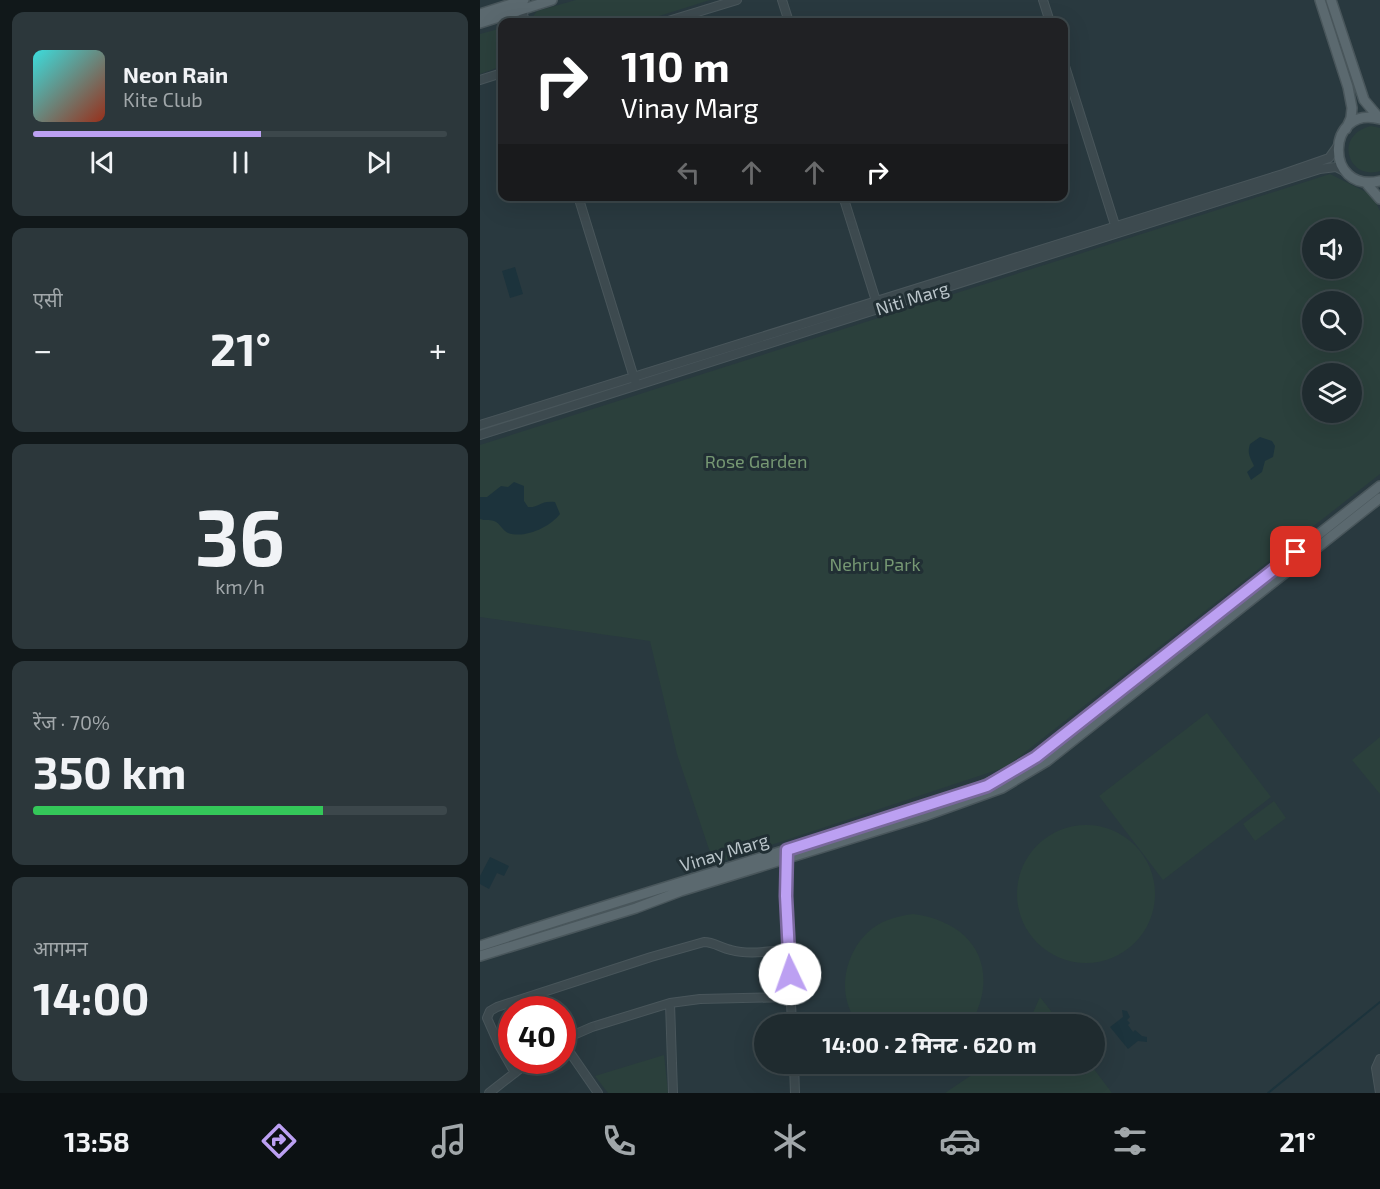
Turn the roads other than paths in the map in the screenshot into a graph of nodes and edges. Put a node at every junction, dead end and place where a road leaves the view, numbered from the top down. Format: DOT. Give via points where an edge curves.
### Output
graph roads {
  1 [pos="552,0"];
  2 [pos="737,0"];
  3 [pos="782,0"];
  4 [pos="1043,0"];
  5 [pos="1320,0"];
  6 [pos="1331,0"];
  7 [pos="521,3"];
  8 [pos="480,14"];
  9 [pos="524,18"];
  10 [pos="678,18"];
  11 [pos="788,18"];
  12 [pos="1049,18"];
  13 [pos="480,23"];
  14 [pos="498,74"];
  15 [pos="1068,76"];
  16 [pos="480,80"];
  17 [pos="1380,119"];
  18 [pos="1346,129"];
  19 [pos="1337,147"];
  20 [pos="1344,171"];
  21 [pos="1380,181"];
  22 [pos="1366,183"];
  23 [pos="1380,199"];
  24 [pos="580,201"];
  25 [pos="845,201"];
  26 [pos="1115,225"];
  27 [pos="878,304"];
  28 [pos="635,381"];
  29 [pos="480,425"];
  30 [pos="480,435"];
  31 [pos="1380,486"];
  32 [pos="1380,498"];
  33 [pos="787,854"];
  34 [pos="788,950"];
  35 [pos="480,954"];
  36 [pos="531,996"];
  37 [pos="791,997"];
  38 [pos="670,1003"];
  39 [pos="498,1007"];
  40 [pos="792,1014"];
  41 [pos="576,1034"];
  42 [pos="498,1043"];
  43 [pos="1380,1059"];
  44 [pos="576,1061"];
  45 [pos="514,1074"];
  46 [pos="794,1074"];
  47 [pos="489,1093"];
  48 [pos="598,1093"];
  49 [pos="673,1093"];
  50 [pos="795,1093"];
  51 [pos="1380,1093"];
  1 -- 7 [label="main road"];
  2 -- 10 [label="street"];
  3 -- 11 [label="street"];
  4 -- 12 [label="street"];
  5 -- 18 [label="main road" via="1348,87 1352,108"];
  6 -- 17 [label="main road" via="1364,100"];
  7 -- 8 [label="main road"];
  7 -- 9 [label="street"];
  7 -- 13 [label="main road"];
  14 -- 16 [label="street"];
  15 -- 26 [label="street"];
  17 -- 18 [label="main road" via="1360,119"];
  18 -- 19 [label="main road"];
  19 -- 20 [label="main road"];
  19 -- 26 [label="street, Niti Marg" via="1329,158"];
  20 -- 22 [label="main road"];
  20 -- 27 [label="street, Niti Marg" via="1336,167 1320,169"];
  21 -- 22 [label="main road"];
  22 -- 23 [label="main road"];
  24 -- 28 [label="street"];
  25 -- 27 [label="street"];
  26 -- 27 [label="street, Niti Marg"];
  27 -- 28 [label="street, Niti Marg"];
  28 -- 29 [label="street, Niti Marg"];
  28 -- 30 [label="street, Niti Marg"];
  31 -- 33 [label="main road, Vinay Marg" via="1013,772 987,786"];
  32 -- 33 [label="main road, Vinay Marg" via="1108,714 1023,776 978,797"];
  33 -- 34 [label="street"];
  33 -- 35 [label="main road, Vinay Marg" via="603,906"];
  34 -- 36 [label="street" via="738,951 704,942"];
  34 -- 37 [label="street"];
  37 -- 38 [label="street"];
  37 -- 40 [label="street"];
  38 -- 41 [label="street"];
  38 -- 49 [label="street"];
  39 -- 42 [label="street" via="487,1018"];
  43 -- 51 [label="street" via="1376,1068"];
  44 -- 48 [label="street"];
  45 -- 47 [label="street"];
  46 -- 50 [label="street"];
}
